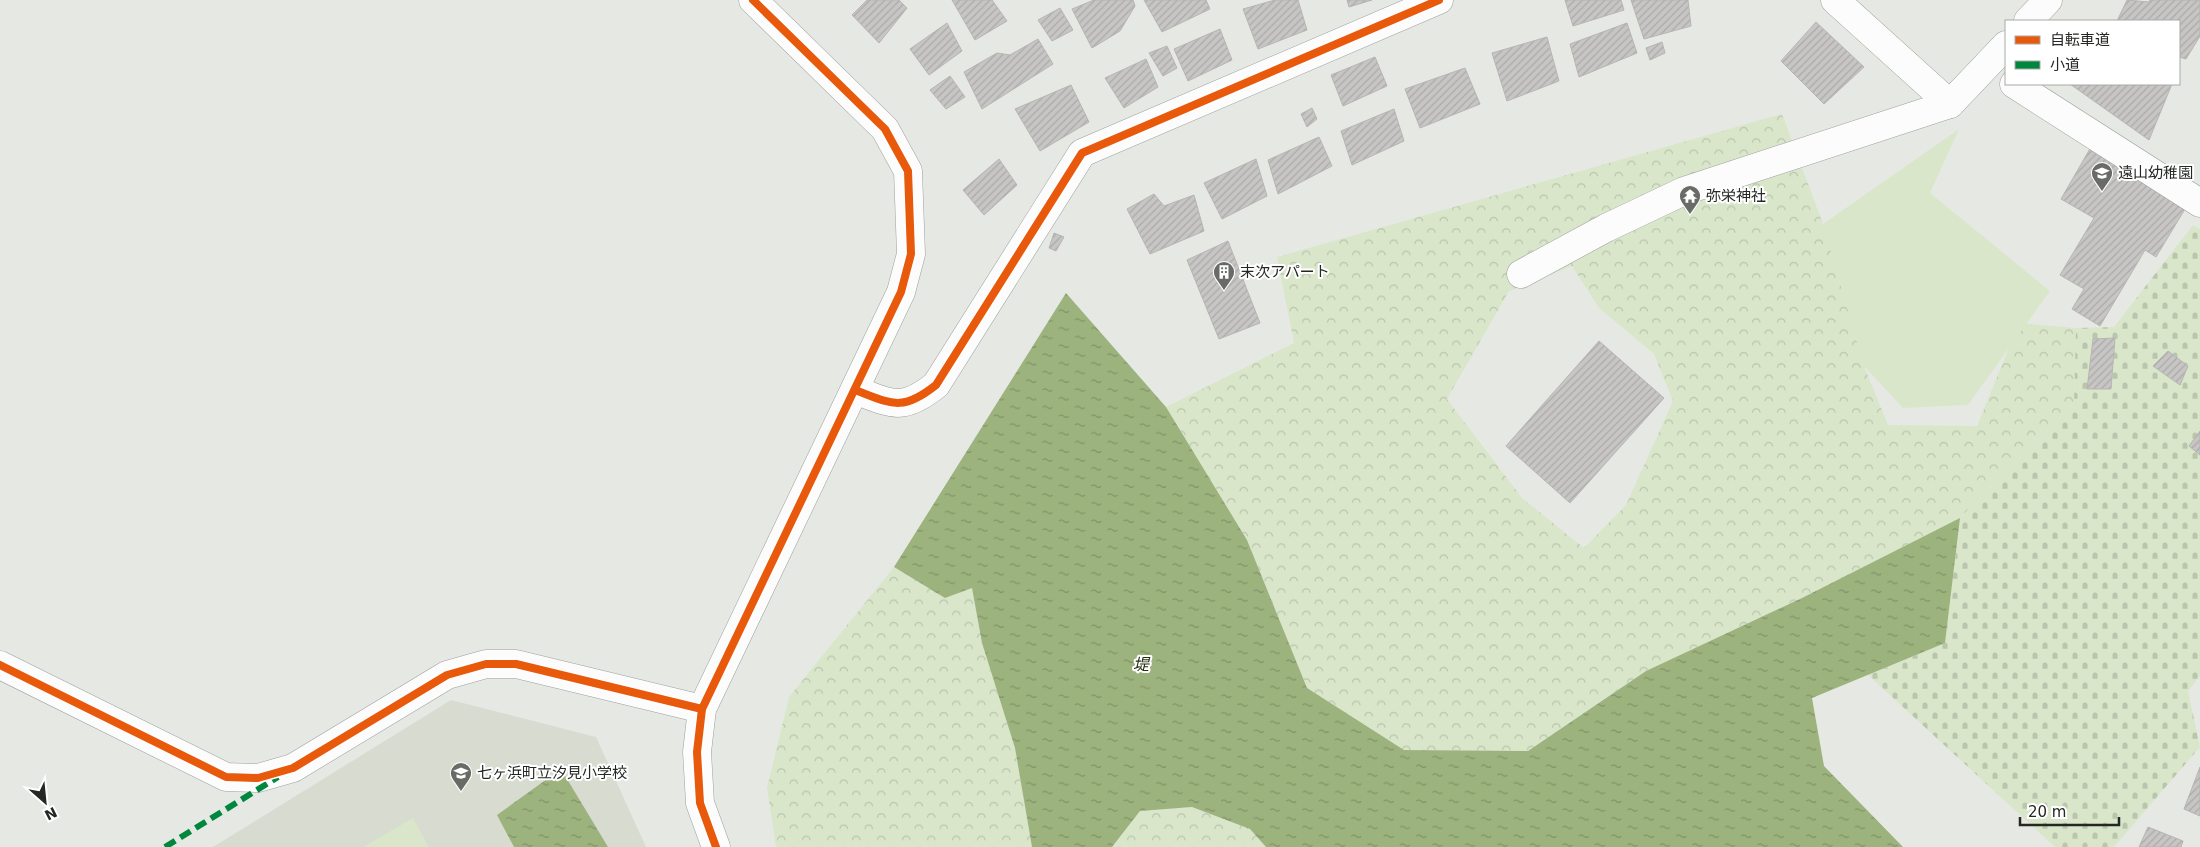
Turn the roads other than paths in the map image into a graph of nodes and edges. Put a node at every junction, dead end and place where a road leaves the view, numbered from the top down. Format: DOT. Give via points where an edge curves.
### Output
graph roads {
  1 [pos="753,0"];
  2 [pos="1835,0"];
  3 [pos="2048,0"];
  4 [pos="1428,2"];
  5 [pos="2029,20"];
  6 [pos="2005,48"];
  7 [pos="1996,72"];
  8 [pos="2016,85"];
  9 [pos="1950,104"];
  10 [pos="2200,203"];
  11 [pos="1521,274"];
  12 [pos="855,390"];
  13 [pos="0,665"];
  14 [pos="702,709"];
  15 [pos="716,847"];
  1 -- 12 [label="street" via="885,129 908,171 911,254 901,292"];
  2 -- 9 [label="street"];
  3 -- 5 [label="street"];
  4 -- 12 [label="street" via="1082,153 936,385 919,399 895,405"];
  6 -- 7 [label="street"];
  7 -- 9 [label="street"];
  8 -- 10 [label="street"];
  9 -- 11 [label="street" via="1684,191"];
  12 -- 14 [label="street"];
  13 -- 14 [label="street" via="226,777 258,778 293,768 448,675 486,664 516,664"];
  14 -- 15 [label="street" via="697,752 700,803"];
}
